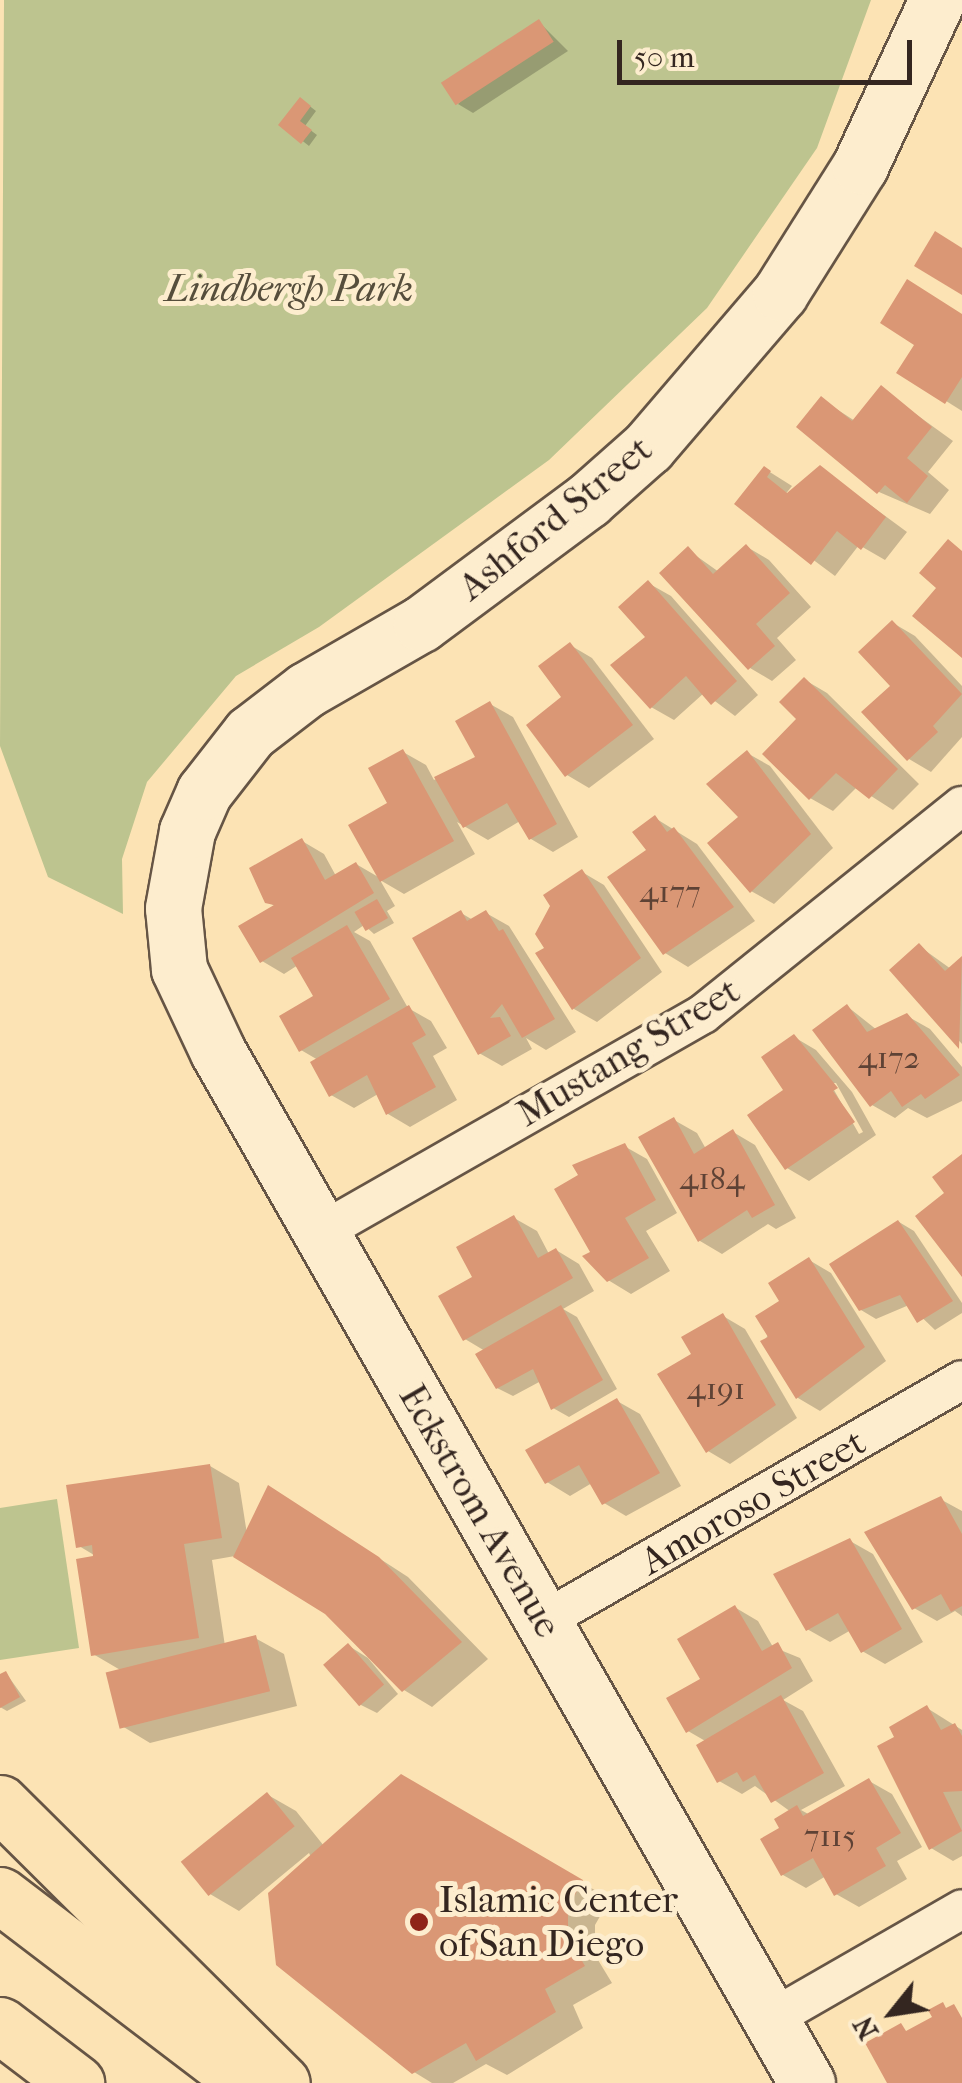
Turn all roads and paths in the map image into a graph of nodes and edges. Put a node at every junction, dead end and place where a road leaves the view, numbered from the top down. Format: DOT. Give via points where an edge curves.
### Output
graph roads {
  1 [pos="937,0"];
  2 [pos="962,806"];
  3 [pos="173,930"];
  4 [pos="321,1232"];
  5 [pos="962,1380"];
  6 [pos="543,1621"];
  7 [pos="0,1802"];
  8 [pos="0,1895"];
  9 [pos="962,1909"];
  10 [pos="771,2020"];
  11 [pos="0,2025"];
  12 [pos="76,2083"];
  13 [pos="247,2083"];
  14 [pos="282,2083"];
  15 [pos="807,2083"];
  1 -- 3 [label="street, Ashford Street" via="860,166 780,293 648,447 421,624 306,690 225,762 187,831"];
  2 -- 4 [label="street, Mustang Street" via="703,1014"];
  3 -- 4 [label="street, Eckstrom Avenue" via="196,1010"];
  4 -- 6 [label="street, Eckstrom Avenue"];
  5 -- 6 [label="street, Amoroso Street"];
  6 -- 10 [label="street, Eckstrom Avenue"];
  7 -- 14 [label="main road"];
  8 -- 13 [label="main road"];
  9 -- 10 [label="street"];
  10 -- 15 [label="street, Eckstrom Avenue"];
  11 -- 12 [label="main road"];
}
